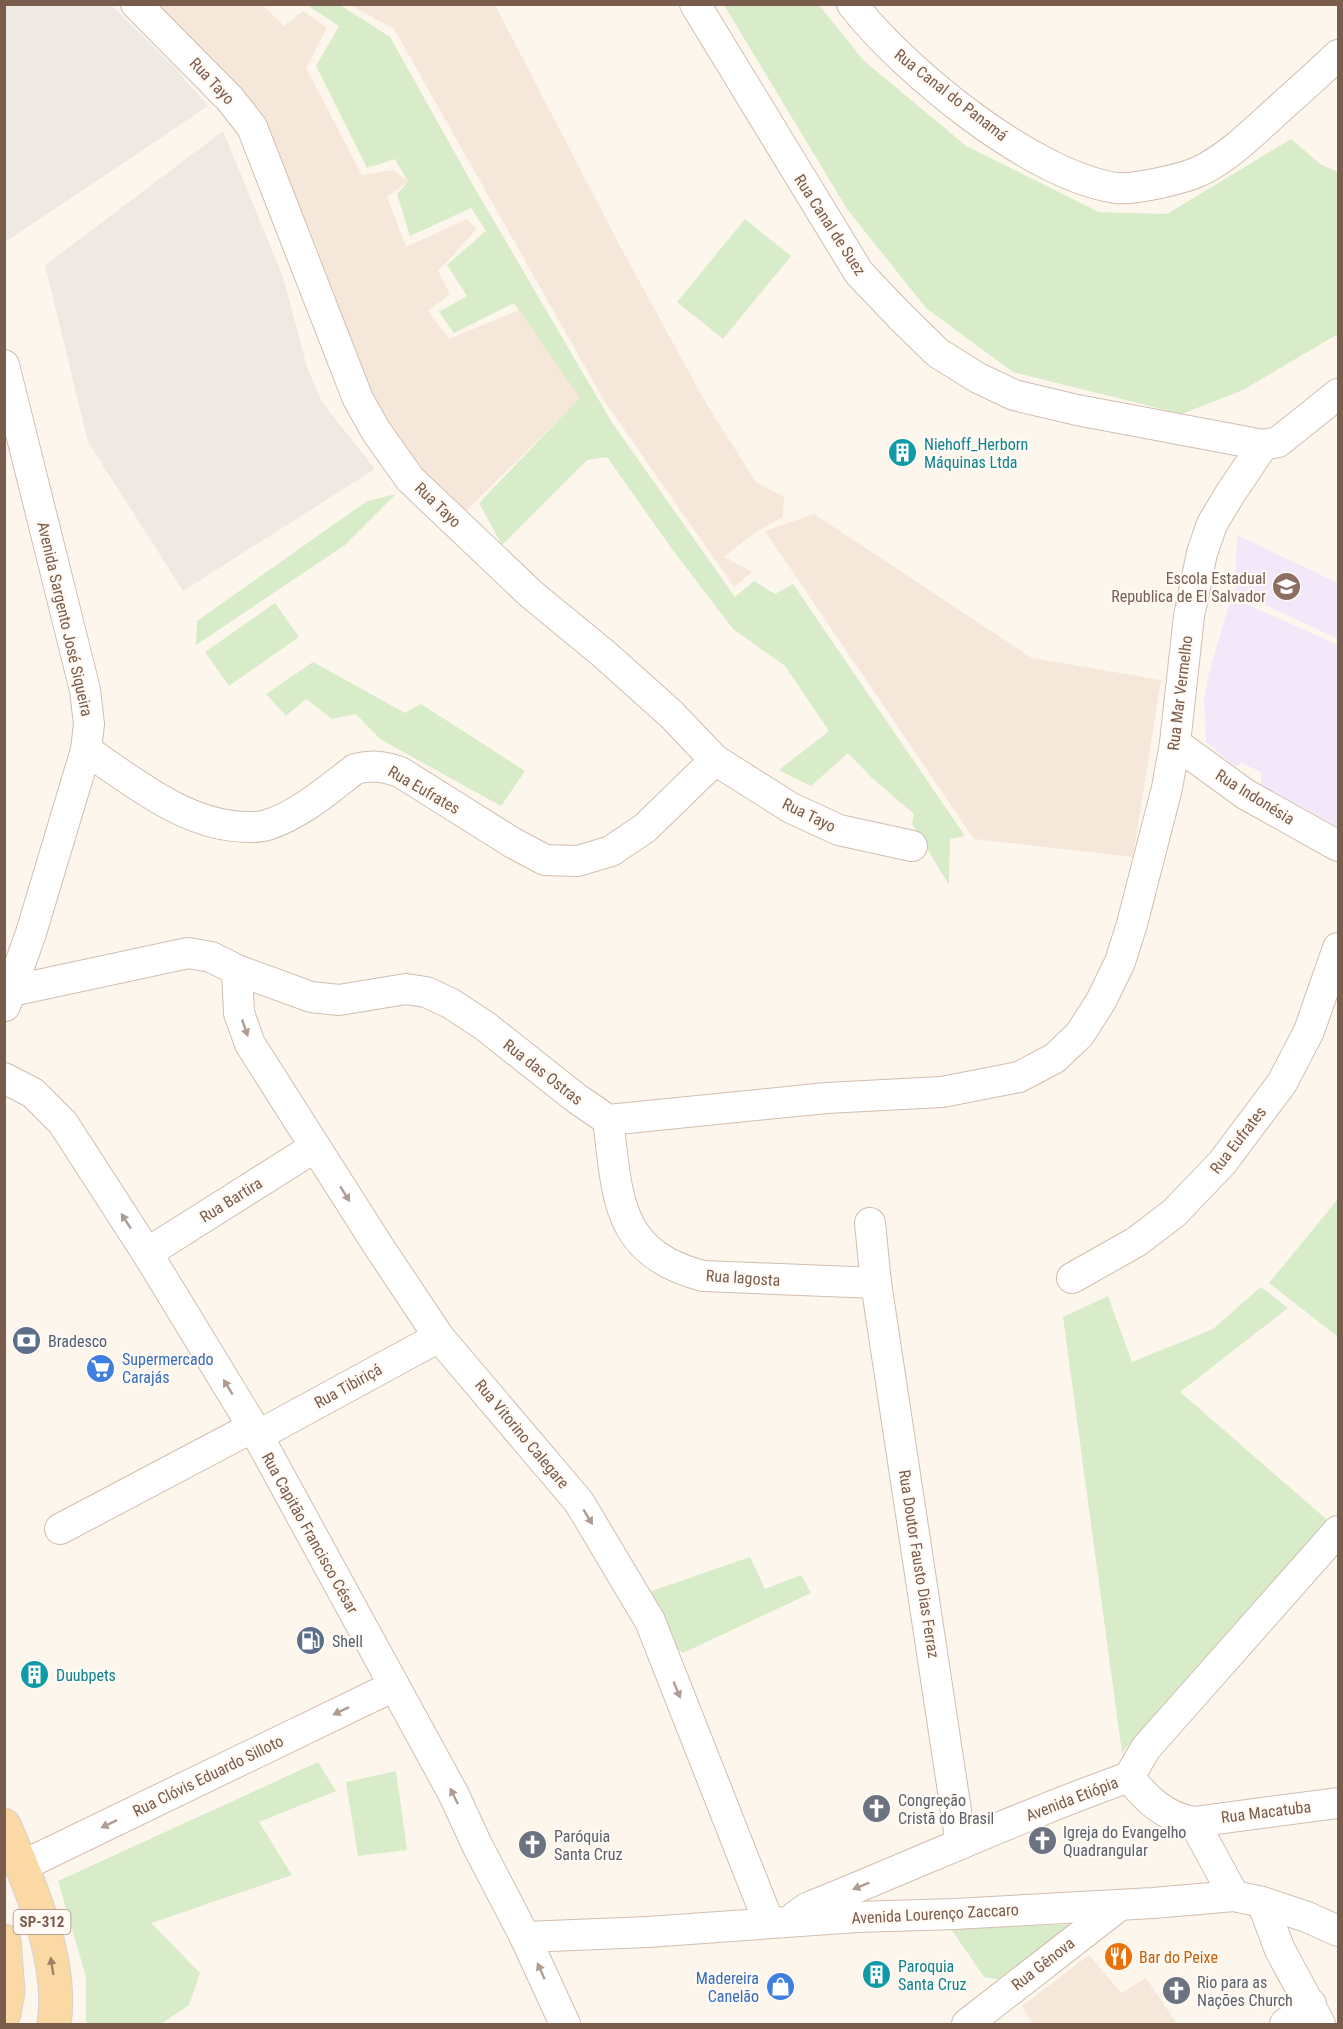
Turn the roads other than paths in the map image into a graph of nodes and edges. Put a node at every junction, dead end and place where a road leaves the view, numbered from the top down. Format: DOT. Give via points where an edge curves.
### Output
graph roads {
  1 [pos="136,4"];
  2 [pos="695,4"];
  3 [pos="852,4"];
  4 [pos="1338,55"];
  5 [pos="4,365"];
  6 [pos="1338,394"];
  7 [pos="1263,445"];
  8 [pos="1175,743"];
  9 [pos="86,750"];
  10 [pos="715,760"];
  11 [pos="912,846"];
  12 [pos="1338,846"];
  13 [pos="1338,948"];
  14 [pos="237,970"];
  15 [pos="8,1000"];
  16 [pos="4,1078"];
  17 [pos="608,1120"];
  18 [pos="315,1147"];
  19 [pos="870,1223"];
  20 [pos="147,1254"];
  21 [pos="1072,1278"];
  22 [pos="876,1283"];
  23 [pos="439,1337"];
  24 [pos="255,1431"];
  25 [pos="60,1529"];
  26 [pos="1338,1531"];
  27 [pos="394,1686"];
  28 [pos="1129,1778"];
  29 [pos="1338,1803"];
  30 [pos="1194,1822"];
  31 [pos="4,1825"];
  32 [pos="962,1844"];
  33 [pos="22,1866"];
  34 [pos="902,1870"];
  35 [pos="1248,1899"];
  36 [pos="1120,1905"];
  37 [pos="923,1914"];
  38 [pos="777,1923"];
  39 [pos="1338,1931"];
  40 [pos="525,1937"];
  41 [pos="4,1941"];
  42 [pos="4,2014"];
  43 [pos="1315,2014"];
  44 [pos="54,2025"];
  45 [pos="565,2025"];
  46 [pos="967,2025"];
  47 [pos="1285,2025"];
  1 -- 10 [label="street, Rua Tayo" via="230,99 252,127 358,399 411,479 531,594 671,714"];
  2 -- 7 [label="street, Rua Canal de Suez" via="859,273 938,353 1014,395"];
  3 -- 4 [label="street, Rua Canal do Panamá" via="871,29 918,73 1000,136 1081,180 1118,188 1197,173 1223,159"];
  5 -- 9 [label="street, Avenida Sargento José Siqueira" via="85,690 89,724"];
  6 -- 7 [label="street" via="1278,442"];
  7 -- 8 [label="street, Rua Mar Vermelho" via="1218,514 1202,553 1189,616"];
  8 -- 12 [label="street, Rua Indonésia" via="1245,794"];
  8 -- 17 [label="street, Rua Mar Vermelho" via="1160,818 1120,962 1080,1034 1055,1058 1019,1077 942,1092 826,1098"];
  9 -- 10 [label="street, Rua Eufrates" via="151,795 197,818 232,827 272,823 289,816 355,769 381,766 400,772 545,860 578,861 611,851 645,828"];
  9 -- 15 [label="street, Avenida Sargento José Siqueira"];
  10 -- 11 [label="street, Rua Tayo" via="791,808 839,830"];
  13 -- 21 [label="street, Rua Eufrates" via="1309,1031 1282,1083 1222,1163 1174,1214 1136,1242"];
  14 -- 15 [label="street, Rua das Ostras" via="211,957 188,954"];
  14 -- 17 [label="street, Rua das Ostras" via="311,997 339,1000 405,989 426,992 484,1026"];
  14 -- 18 [label="street, Rua Vitorino Calegare, one-way" via="239,1013 250,1044"];
  20 -- 16 [label="street, Rua Capitão Francisco César, one-way" via="63,1123 33,1093"];
  17 -- 22 [label="street, Rua lagosta" via="622,1212 635,1234 664,1262 703,1276"];
  18 -- 20 [label="street, Rua Bartira"];
  18 -- 23 [label="street, Rua Vitorino Calegare, one-way"];
  19 -- 22 [label="street, Rua Doutor Fausto Dias Ferraz"];
  24 -- 20 [label="street, Rua Capitão Francisco César, one-way"];
  22 -- 32 [label="street, Rua Doutor Fausto Dias Ferraz"];
  23 -- 24 [label="street, Rua Tibiriçá"];
  23 -- 38 [label="street, Rua Vitorino Calegare, one-way" via="579,1502 650,1621"];
  24 -- 25 [label="street, Rua Tibiriçá"];
  24 -- 27 [label="street, Rua Capitão Francisco César"];
  26 -- 28 [label="street, Avenida Etiópia" via="1146,1748"];
  27 -- 33 [label="street, Rua Clóvis Eduardo Silloto, one-way"];
  40 -- 27 [label="street, Rua Capitão Francisco César, one-way"];
  28 -- 30 [label="street" via="1161,1809 1180,1820"];
  28 -- 32 [label="street, Avenida Etiópia"];
  29 -- 30 [label="street, Rua Macatuba"];
  30 -- 35 [label="street"];
  31 -- 33 [label="main road, SP-312"];
  32 -- 34 [label="street, Avenida Etiópia"];
  44 -- 33 [label="main road, SP-312, one-way" via="52,1966 39,1910"];
  34 -- 37 [label="street" via="903,1894"];
  34 -- 38 [label="street, Avenida Etiópia, one-way"];
  35 -- 36 [label="street, Avenida Lourenço Zaccaro"];
  35 -- 39 [label="street, Avenida Lourenço Zaccaro"];
  35 -- 43 [label="street"];
  36 -- 37 [label="street, Avenida Lourenço Zaccaro"];
  36 -- 46 [label="street, Rua Gênova"];
  37 -- 38 [label="street, Avenida Lourenço Zaccaro"];
  38 -- 40 [label="street, Avenida Lourenço Zaccaro"];
  45 -- 40 [label="street, Rua Capitão Francisco César, one-way"];
  41 -- 42 [label="main road, SP-312" via="8,1991"];
  43 -- 47 [label="street"];
}
